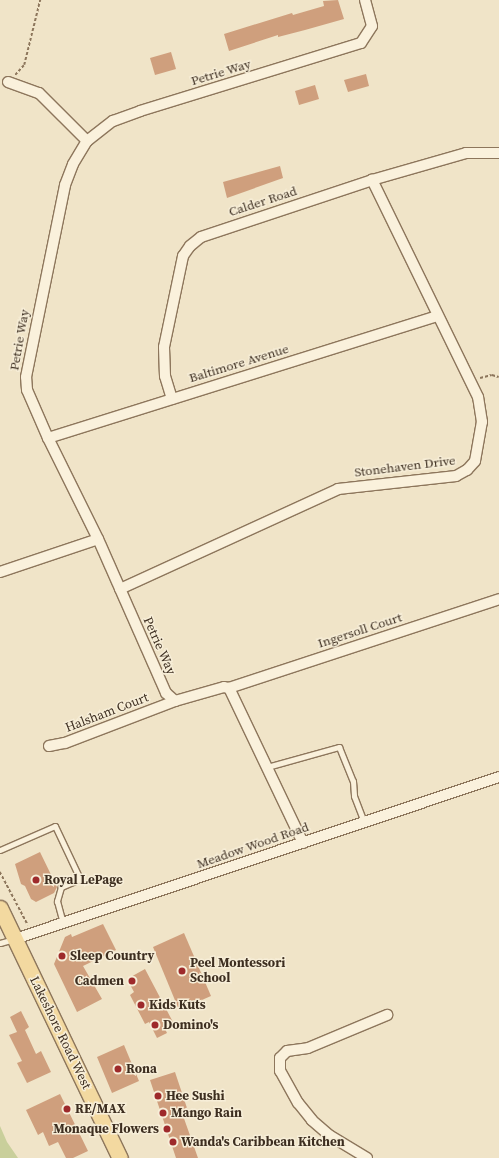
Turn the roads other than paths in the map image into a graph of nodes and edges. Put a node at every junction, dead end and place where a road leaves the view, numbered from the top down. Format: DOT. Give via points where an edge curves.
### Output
graph roads {
  1 [pos="365,0"];
  2 [pos="8,82"];
  3 [pos="87,141"];
  4 [pos="499,154"];
  5 [pos="372,180"];
  6 [pos="437,316"];
  7 [pos="172,399"];
  8 [pos="48,438"];
  9 [pos="98,539"];
  10 [pos="0,572"];
  11 [pos="120,589"];
  12 [pos="499,599"];
  13 [pos="229,688"];
  14 [pos="174,701"];
  15 [pos="49,746"];
  16 [pos="267,767"];
  17 [pos="499,777"];
  18 [pos="364,822"];
  19 [pos="303,843"];
  20 [pos="0,850"];
  21 [pos="0,908"];
  22 [pos="63,923"];
  23 [pos="14,938"];
  24 [pos="0,943"];
  25 [pos="387,1015"];
  26 [pos="120,1158"];
  27 [pos="367,1158"];
  1 -- 3 [label="street, Petrie Way" via="372,26 361,43 140,111 113,121"];
  2 -- 3 [label="street" via="39,93"];
  3 -- 8 [label="street, Petrie Way" via="73,164 65,185 27,361 27,390"];
  4 -- 5 [label="street, Calder Road" via="466,153"];
  5 -- 6 [label="street, Stonehaven Drive"];
  5 -- 7 [label="street, Calder Road" via="209,233 190,246 183,256 164,347 165,376"];
  6 -- 7 [label="street, Baltimore Avenue"];
  6 -- 11 [label="street, Stonehaven Drive" via="478,397 482,422 478,452 475,461 467,470 456,476 338,489"];
  7 -- 8 [label="street, Baltimore Avenue"];
  8 -- 9 [label="street, Petrie Way"];
  9 -- 10 [label="street"];
  9 -- 11 [label="street, Petrie Way"];
  11 -- 14 [label="street, Petrie Way" via="166,692"];
  12 -- 13 [label="street, Ingersoll Court"];
  13 -- 14 [label="street" via="224,687"];
  13 -- 16 [label="street"];
  14 -- 15 [label="street, Halsham Court" via="65,743"];
  16 -- 18 [label="lane" via="339,747 353,781 354,796"];
  16 -- 19 [label="street"];
  17 -- 18 [label="street, Meadow Wood Road"];
  18 -- 19 [label="street, Meadow Wood Road"];
  19 -- 22 [label="street, Meadow Wood Road"];
  20 -- 22 [label="lane" via="55,826 80,879 61,887 57,901"];
  21 -- 23 [label="main road, Lakeshore Road West"];
  22 -- 23 [label="street, Meadow Wood Road"];
  23 -- 24 [label="lane"];
  23 -- 26 [label="main road, Lakeshore Road West"];
  25 -- 27 [label="street" via="308,1048 288,1050 280,1058 280,1071 298,1103 312,1120 329,1135"];
}
